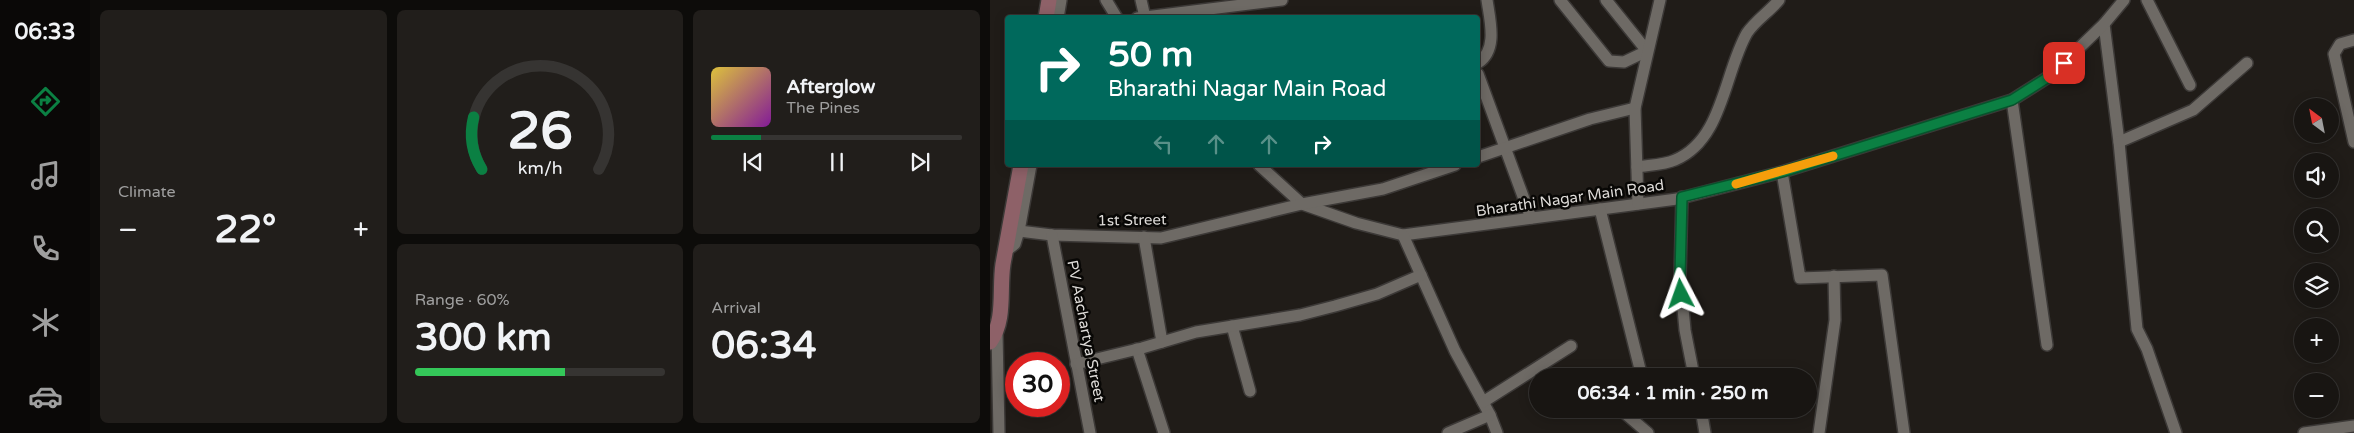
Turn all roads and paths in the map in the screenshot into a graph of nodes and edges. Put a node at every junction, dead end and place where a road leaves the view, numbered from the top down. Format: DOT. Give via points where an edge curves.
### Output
graph roads {
  1 [pos="1049,0"];
  2 [pos="1061,0"];
  3 [pos="1106,0"];
  4 [pos="1142,0"];
  5 [pos="1282,0"];
  6 [pos="1487,0"];
  7 [pos="1560,0"];
  8 [pos="1606,0"];
  9 [pos="1660,0"];
  10 [pos="1780,0"];
  11 [pos="2124,0"];
  12 [pos="2147,0"];
  13 [pos="1046,15"];
  14 [pos="1058,15"];
  15 [pos="1115,15"];
  16 [pos="1141,15"];
  17 [pos="1158,15"];
  18 [pos="2104,24"];
  19 [pos="2354,40"];
  20 [pos="1647,51"];
  21 [pos="1480,62"];
  22 [pos="2247,63"];
  23 [pos="1480,79"];
  24 [pos="2190,86"];
  25 [pos="2012,100"];
  26 [pos="1635,108"];
  27 [pos="2119,142"];
  28 [pos="2354,142"];
  29 [pos="1506,148"];
  30 [pos="1480,157"];
  31 [pos="1021,167"];
  32 [pos="1031,167"];
  33 [pos="1261,167"];
  34 [pos="1449,167"];
  35 [pos="1637,167"];
  36 [pos="1782,172"];
  37 [pos="1682,197"];
  38 [pos="1302,204"];
  39 [pos="1638,204"];
  40 [pos="1600,209"];
  41 [pos="1531,218"];
  42 [pos="1019,231"];
  43 [pos="1052,235"];
  44 [pos="1403,235"];
  45 [pos="1144,237"];
  46 [pos="1006,251"];
  47 [pos="1421,275"];
  48 [pos="1834,276"];
  49 [pos="1232,326"];
  50 [pos="993,337"];
  51 [pos="1162,342"];
  52 [pos="1571,346"];
  53 [pos="2047,346"];
  54 [pos="1137,349"];
  55 [pos="1076,364"];
  56 [pos="1640,368"];
  57 [pos="1692,368"];
  58 [pos="1250,391"];
  59 [pos="1483,402"];
  60 [pos="1490,415"];
  61 [pos="1630,418"];
  62 [pos="1703,418"];
  63 [pos="2354,426"];
  64 [pos="999,433"];
  65 [pos="1090,433"];
  66 [pos="1164,433"];
  67 [pos="1448,433"];
  68 [pos="1497,433"];
  69 [pos="1648,433"];
  70 [pos="1706,433"];
  71 [pos="1819,433"];
  72 [pos="1904,433"];
  73 [pos="2176,433"];
  74 [pos="2304,433"];
  1 -- 13 [label="street"];
  2 -- 14 [label="street"];
  3 -- 15 [label="street"];
  4 -- 16 [label="street"];
  5 -- 17 [label="street"];
  6 -- 21 [label="street" via="1491,39 1488,53"];
  7 -- 20 [label="street" via="1610,61 1624,62"];
  8 -- 20 [label="street"];
  9 -- 20 [label="street"];
  10 -- 35 [label="street" via="1748,32 1727,88 1693,151 1673,161"];
  11 -- 18 [label="street, Bharathi Nagar Main Road"];
  12 -- 24 [label="street"];
  18 -- 25 [label="street, Bharathi Nagar Main Road" via="2050,76"];
  18 -- 27 [label="street"];
  19 -- 28 [label="street" via="2340,44 2334,54"];
  20 -- 26 [label="street"];
  22 -- 27 [label="street" via="2193,110"];
  23 -- 29 [label="street"];
  25 -- 36 [label="street, Bharathi Nagar Main Road"];
  25 -- 53 [label="street"];
  26 -- 29 [label="street" via="1590,119"];
  26 -- 35 [label="street"];
  27 -- 73 [label="street" via="2137,329"];
  29 -- 30 [label="street"];
  29 -- 41 [label="street"];
  31 -- 46 [label="street"];
  32 -- 42 [label="street"];
  33 -- 38 [label="street"];
  34 -- 38 [label="street, 1st Street" via="1383,189"];
  35 -- 39 [label="street"];
  36 -- 37 [label="street, Bharathi Nagar Main Road"];
  36 -- 48 [label="street" via="1800,278"];
  37 -- 39 [label="street, Bharathi Nagar Main Road"];
  37 -- 57 [label="street" via="1680,276"];
  38 -- 44 [label="street, Bharathi Nagar Main Road"];
  38 -- 45 [label="street, 1st Street" via="1162,238"];
  39 -- 40 [label="street, Bharathi Nagar Main Road"];
  40 -- 41 [label="street, Bharathi Nagar Main Road"];
  40 -- 56 [label="street"];
  41 -- 44 [label="street, Bharathi Nagar Main Road"];
  42 -- 43 [label="street, 1st Street"];
  42 -- 46 [label="street" via="1015,244"];
  43 -- 45 [label="street, 1st Street"];
  43 -- 55 [label="street, PV Aachartya Street"];
  44 -- 47 [label="street"];
  45 -- 51 [label="street"];
  46 -- 50 [label="street" via="1002,301"];
  47 -- 49 [label="street" via="1336,306"];
  47 -- 59 [label="street" via="1455,351"];
  48 -- 71 [label="street" via="1835,320"];
  48 -- 72 [label="street" via="1882,275"];
  49 -- 51 [label="street"];
  49 -- 58 [label="street"];
  50 -- 64 [label="street"];
  51 -- 54 [label="street"];
  52 -- 59 [label="street"];
  54 -- 55 [label="street"];
  54 -- 66 [label="street"];
  55 -- 65 [label="street, PV Aachartya Street"];
  59 -- 60 [label="street"];
  60 -- 67 [label="street"];
  60 -- 68 [label="street"];
  61 -- 69 [label="street"];
  62 -- 70 [label="street"];
  63 -- 74 [label="street"];
}
